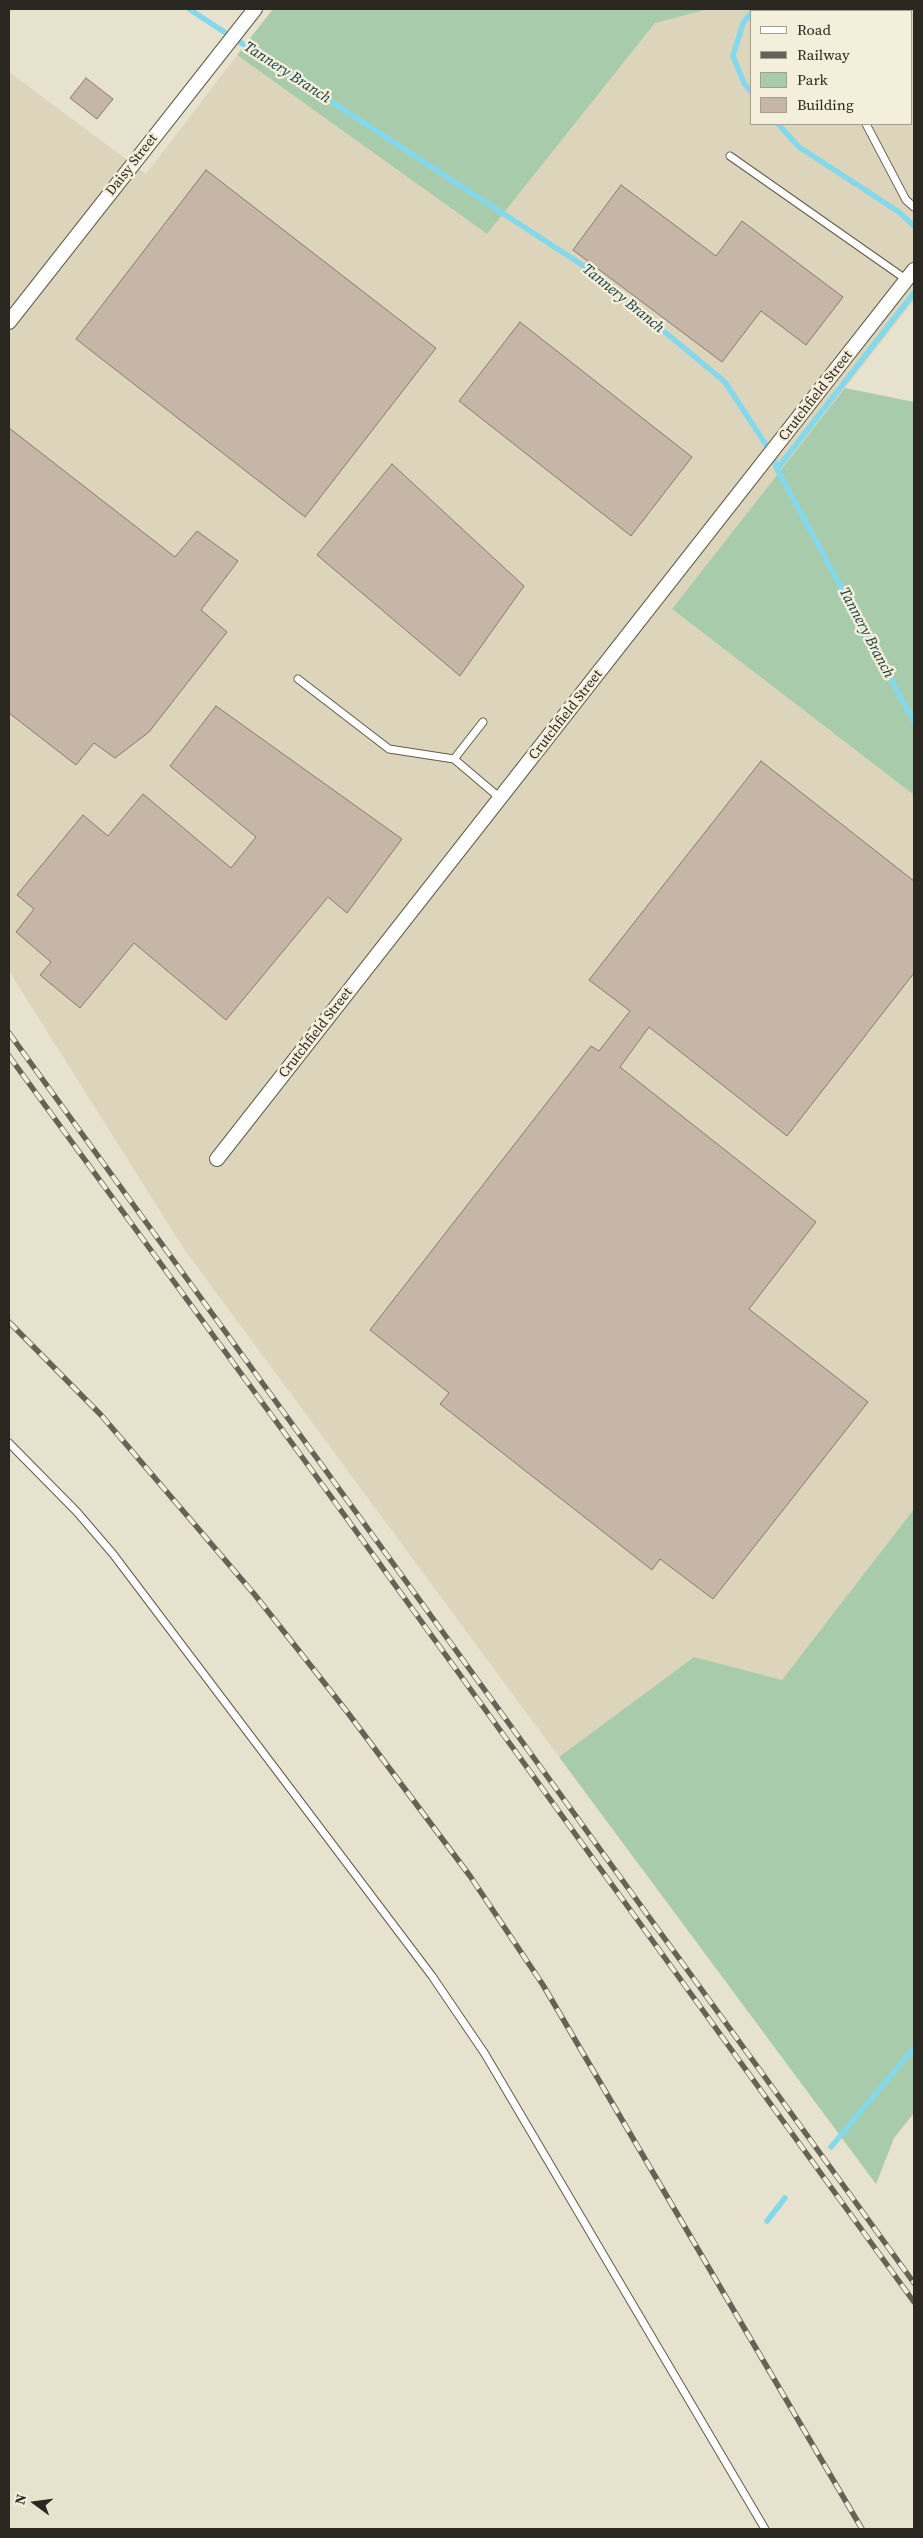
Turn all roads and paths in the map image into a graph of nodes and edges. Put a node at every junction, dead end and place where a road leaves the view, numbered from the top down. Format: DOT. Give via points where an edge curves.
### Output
graph roads {
  1 [pos="254,9"];
  2 [pos="867,125"];
  3 [pos="730,156"];
  4 [pos="914,207"];
  5 [pos="911,275"];
  6 [pos="9,322"];
  7 [pos="298,679"];
  8 [pos="483,722"];
  9 [pos="454,759"];
  10 [pos="500,798"];
  11 [pos="217,1159"];
  12 [pos="9,1443"];
  13 [pos="766,2529"];
  1 -- 6 [label="street, Daisy Street"];
  2 -- 4 [label="lane" via="906,200"];
  3 -- 5 [label="lane"];
  5 -- 10 [label="street, Crutchfield Street"];
  7 -- 9 [label="lane" via="389,750"];
  8 -- 9 [label="lane"];
  9 -- 10 [label="lane"];
  10 -- 11 [label="street, Crutchfield Street"];
  12 -- 13 [label="lane" via="113,1554 432,1976 485,2054"];
}
